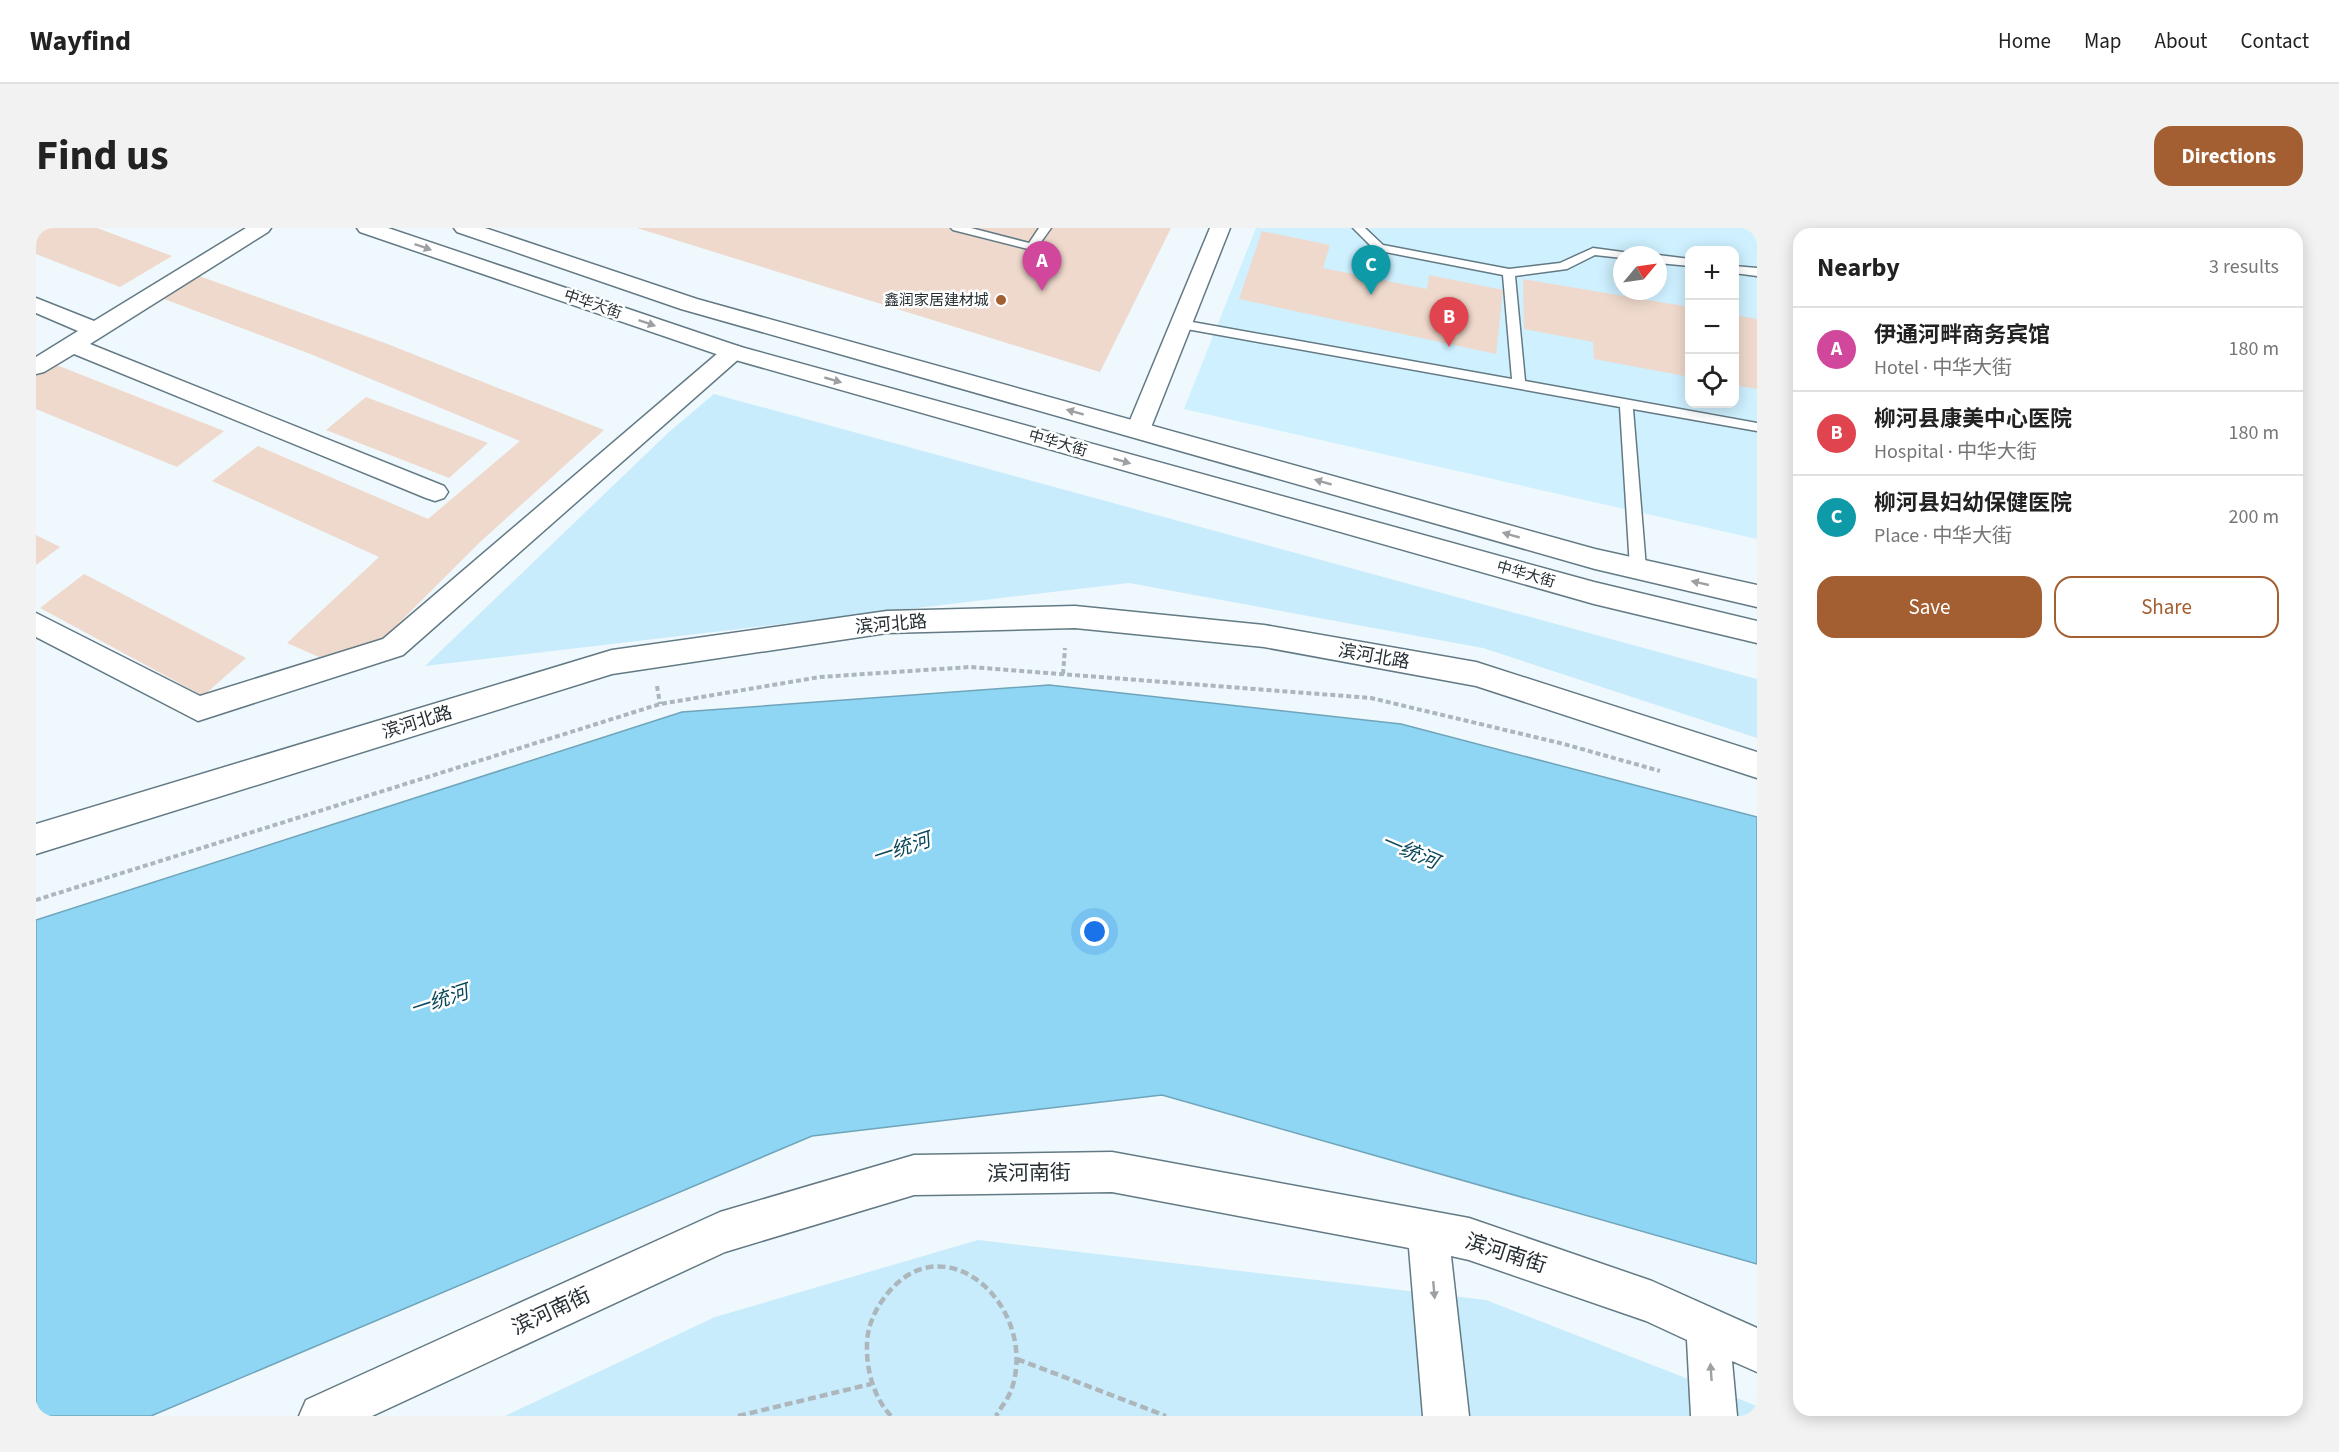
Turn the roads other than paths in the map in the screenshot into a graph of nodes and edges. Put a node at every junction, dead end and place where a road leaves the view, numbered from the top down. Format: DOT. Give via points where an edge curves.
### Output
graph roads {
  1 [pos="261,228"];
  2 [pos="367,228"];
  3 [pos="464,228"];
  4 [pos="957,228"];
  5 [pos="1046,228"];
  6 [pos="1220,228"];
  7 [pos="1359,228"];
  8 [pos="1613,253"];
  9 [pos="1667,260"];
  10 [pos="1685,262"];
  11 [pos="1739,270"];
  12 [pos="1757,272"];
  13 [pos="1509,273"];
  14 [pos="36,305"];
  15 [pos="1181,324"];
  16 [pos="96,330"];
  17 [pos="72,345"];
  18 [pos="733,352"];
  19 [pos="36,367"];
  20 [pos="1519,384"];
  21 [pos="1626,404"];
  22 [pos="1757,427"];
  23 [pos="1138,430"];
  24 [pos="435,492"];
  25 [pos="1638,568"];
  26 [pos="1757,596"];
  27 [pos="36,624"];
  28 [pos="1757,632"];
  29 [pos="1757,765"];
  30 [pos="36,838"];
  31 [pos="1428,1231"];
  32 [pos="1708,1328"];
  33 [pos="1757,1350"];
  34 [pos="322,1416"];
  35 [pos="1446,1416"];
  36 [pos="1714,1416"];
  1 -- 16 [label="street"];
  2 -- 18 [label="street, 中华大街, one-way"];
  23 -- 3 [label="street, 中华大街, one-way" via="689,304"];
  4 -- 5 [label="lane" via="1032,248"];
  6 -- 15 [label="street"];
  7 -- 13 [label="lane" via="1379,248"];
  8 -- 13 [label="lane" via="1593,251 1563,266"];
  9 -- 10 [label="lane"];
  11 -- 12 [label="lane"];
  13 -- 20 [label="lane"];
  14 -- 16 [label="street"];
  15 -- 20 [label="lane"];
  15 -- 23 [label="street"];
  16 -- 17 [label="street"];
  17 -- 19 [label="street"];
  17 -- 24 [label="street"];
  18 -- 27 [label="street" via="393,647 198,709"];
  18 -- 28 [label="street, 中华大街, one-way" via="1594,593"];
  20 -- 21 [label="lane"];
  21 -- 22 [label="lane"];
  21 -- 25 [label="lane"];
  25 -- 23 [label="street, 中华大街, one-way"];
  26 -- 25 [label="street, 中华大街, one-way"];
  29 -- 30 [label="street, 滨河北路" via="1476,674 1264,636 1075,617 887,622 612,662"];
  31 -- 32 [label="street, 滨河南街" via="1469,1239 1652,1302"];
  31 -- 34 [label="street, 滨河南街" via="1112,1172 914,1174 720,1233"];
  31 -- 35 [label="street, one-way"];
  32 -- 33 [label="street, 滨河南街"];
  36 -- 32 [label="street, one-way"];
}
